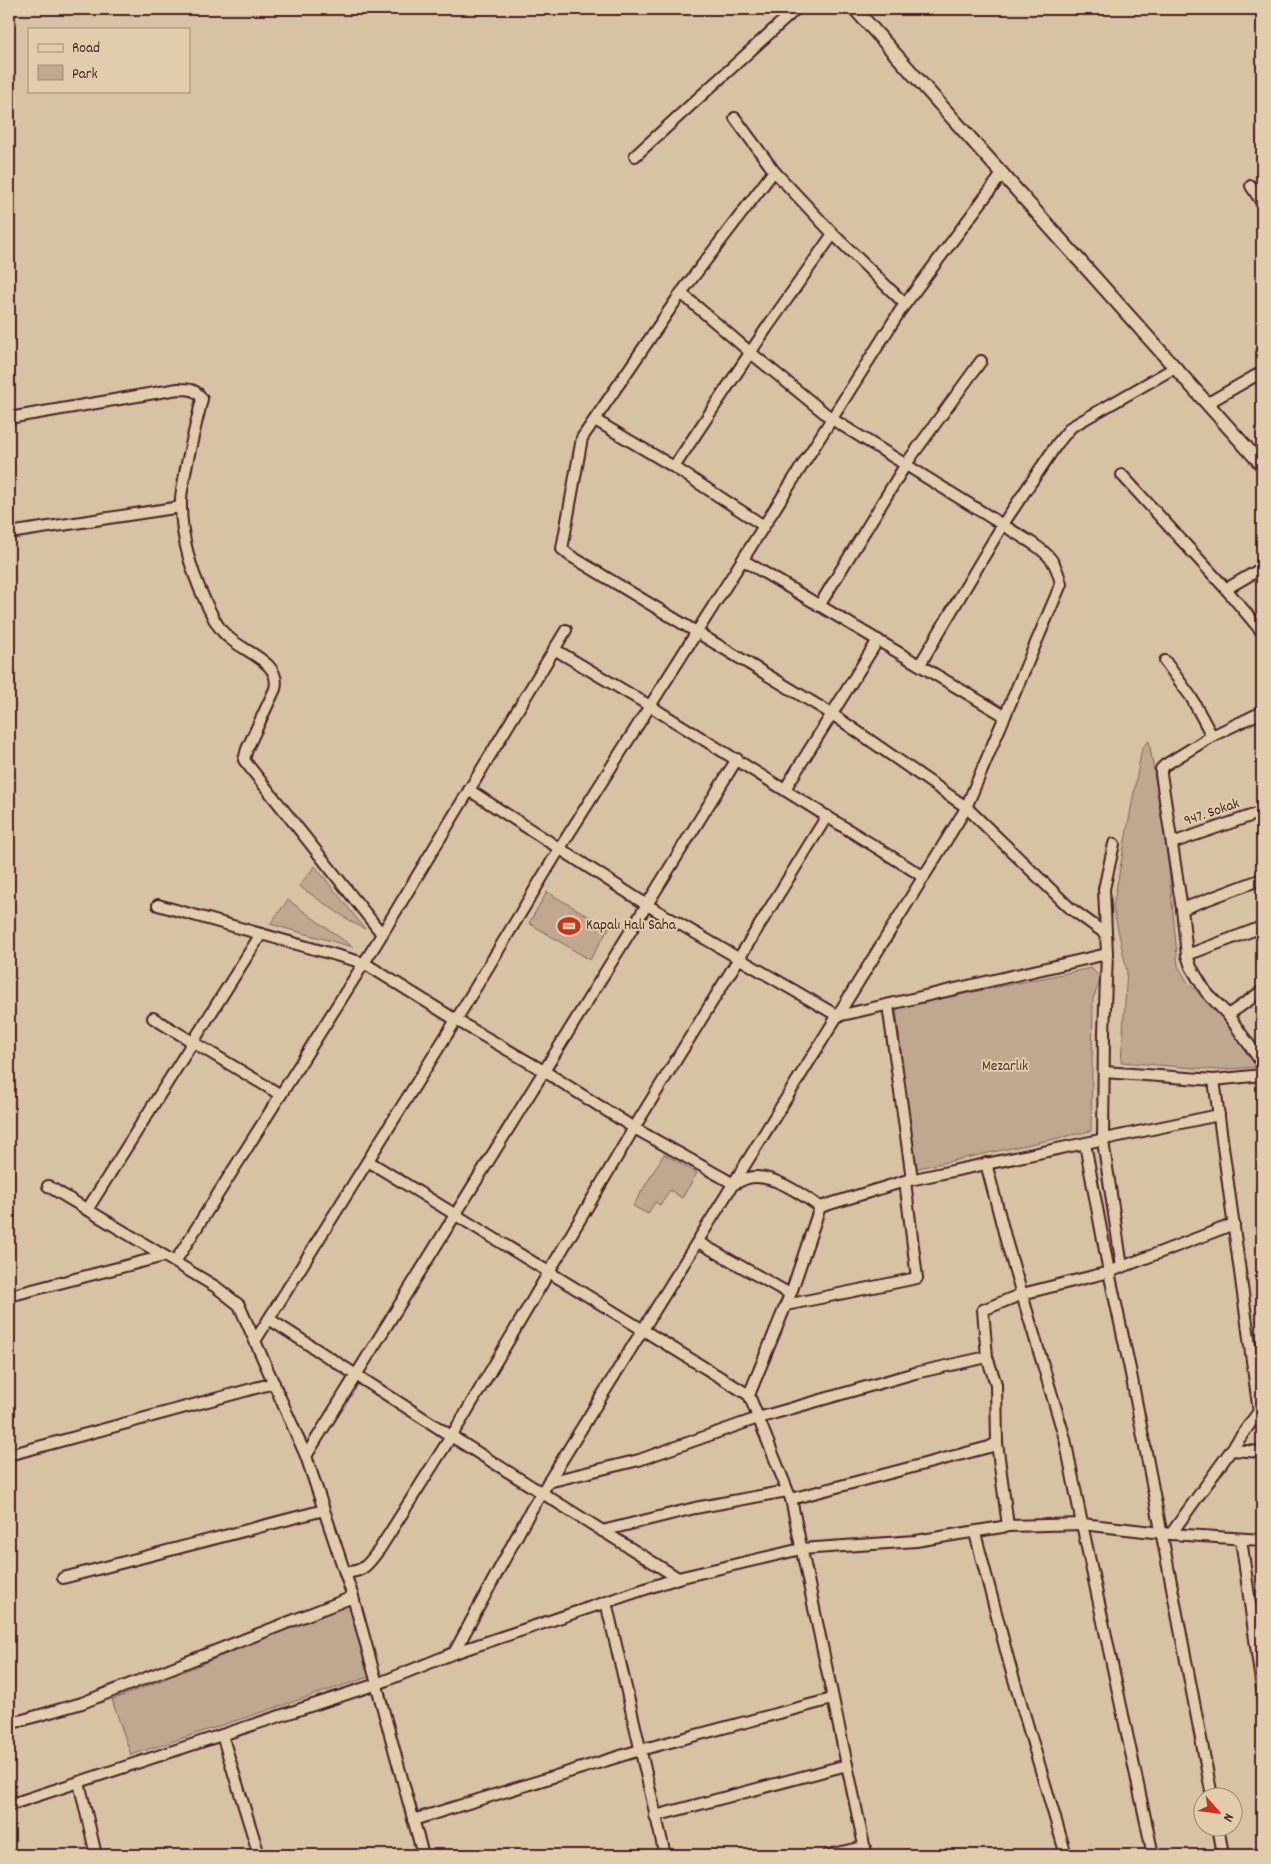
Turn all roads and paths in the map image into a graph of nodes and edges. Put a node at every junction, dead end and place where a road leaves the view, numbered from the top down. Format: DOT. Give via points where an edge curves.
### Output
graph roads {
  1 [pos="796,9"];
  2 [pos="855,9"];
  3 [pos="735,118"];
  4 [pos="635,156"];
  5 [pos="774,172"];
  6 [pos="1002,173"];
  7 [pos="1252,186"];
  8 [pos="1262,203"];
  9 [pos="833,234"];
  10 [pos="681,293"];
  11 [pos="905,304"];
  12 [pos="751,353"];
  13 [pos="982,361"];
  14 [pos="1176,367"];
  15 [pos="1262,372"];
  16 [pos="1208,403"];
  17 [pos="9,418"];
  18 [pos="832,419"];
  19 [pos="595,420"];
  20 [pos="1260,458"];
  21 [pos="906,464"];
  22 [pos="674,467"];
  23 [pos="1122,475"];
  24 [pos="181,508"];
  25 [pos="1003,524"];
  26 [pos="764,526"];
  27 [pos="9,533"];
  28 [pos="743,560"];
  29 [pos="1262,568"];
  30 [pos="1226,590"];
  31 [pos="820,606"];
  32 [pos="566,630"];
  33 [pos="697,632"];
  34 [pos="1262,632"];
  35 [pos="878,640"];
  36 [pos="554,649"];
  37 [pos="922,661"];
  38 [pos="1165,661"];
  39 [pos="650,706"];
  40 [pos="1262,712"];
  41 [pos="832,714"];
  42 [pos="1005,716"];
  43 [pos="1212,736"];
  44 [pos="737,760"];
  45 [pos="785,789"];
  46 [pos="470,790"];
  47 [pos="966,807"];
  48 [pos="1262,812"];
  49 [pos="826,816"];
  50 [pos="1172,843"];
  51 [pos="1114,844"];
  52 [pos="560,848"];
  53 [pos="924,877"];
  54 [pos="1262,879"];
  55 [pos="158,905"];
  56 [pos="647,905"];
  57 [pos="1182,910"];
  58 [pos="1262,927"];
  59 [pos="261,934"];
  60 [pos="382,934"];
  61 [pos="1106,934"];
  62 [pos="1107,954"];
  63 [pos="1187,955"];
  64 [pos="738,959"];
  65 [pos="364,963"];
  66 [pos="1262,991"];
  67 [pos="888,1005"];
  68 [pos="1228,1015"];
  69 [pos="838,1016"];
  70 [pos="154,1018"];
  71 [pos="456,1020"];
  72 [pos="193,1043"];
  73 [pos="1262,1063"];
  74 [pos="544,1071"];
  75 [pos="1104,1072"];
  76 [pos="1262,1075"];
  77 [pos="1214,1080"];
  78 [pos="281,1095"];
  79 [pos="1219,1115"];
  80 [pos="634,1128"];
  81 [pos="1103,1141"];
  82 [pos="1085,1144"];
  83 [pos="368,1160"];
  84 [pos="986,1163"];
  85 [pos="908,1180"];
  86 [pos="734,1184"];
  87 [pos="48,1186"];
  88 [pos="820,1207"];
  89 [pos="87,1210"];
  90 [pos="457,1214"];
  91 [pos="1234,1224"];
  92 [pos="698,1242"];
  93 [pos="164,1256"];
  94 [pos="175,1262"];
  95 [pos="1122,1267"];
  96 [pos="548,1272"];
  97 [pos="1109,1272"];
  98 [pos="790,1294"];
  99 [pos="1022,1294"];
  100 [pos="9,1296"];
  101 [pos="786,1305"];
  102 [pos="269,1319"];
  103 [pos="643,1330"];
  104 [pos="255,1341"];
  105 [pos="987,1357"];
  106 [pos="357,1375"];
  107 [pos="274,1383"];
  108 [pos="749,1395"];
  109 [pos="1261,1409"];
  110 [pos="758,1418"];
  111 [pos="451,1436"];
  112 [pos="997,1444"];
  113 [pos="1231,1450"];
  114 [pos="1262,1452"];
  115 [pos="9,1455"];
  116 [pos="306,1456"];
  117 [pos="548,1482"];
  118 [pos="542,1492"];
  119 [pos="789,1495"];
  120 [pos="324,1510"];
  121 [pos="1082,1524"];
  122 [pos="1008,1526"];
  123 [pos="602,1531"];
  124 [pos="975,1533"];
  125 [pos="1166,1533"];
  126 [pos="1241,1539"];
  127 [pos="1262,1540"];
  128 [pos="801,1549"];
  129 [pos="345,1573"];
  130 [pos="63,1578"];
  131 [pos="678,1578"];
  132 [pos="353,1598"];
  133 [pos="606,1602"];
  134 [pos="454,1653"];
  135 [pos="1260,1666"];
  136 [pos="378,1684"];
  137 [pos="1262,1689"];
  138 [pos="832,1699"];
  139 [pos="9,1724"];
  140 [pos="222,1735"];
  141 [pos="640,1750"];
  142 [pos="847,1765"];
  143 [pos="79,1782"];
  144 [pos="1210,1786"];
  145 [pos="9,1805"];
  146 [pos="655,1816"];
  147 [pos="413,1820"];
  148 [pos="1220,1836"];
  149 [pos="866,1851"];
  150 [pos="96,1855"];
  151 [pos="259,1855"];
  152 [pos="423,1855"];
  153 [pos="665,1855"];
  154 [pos="828,1855"];
  155 [pos="1066,1855"];
  156 [pos="1153,1855"];
  157 [pos="1224,1855"];
  1 -- 4 [label="street"];
  2 -- 6 [label="street"];
  3 -- 5 [label="street"];
  5 -- 9 [label="street"];
  5 -- 10 [label="street"];
  6 -- 11 [label="street"];
  6 -- 14 [label="street"];
  7 -- 8 [label="street"];
  9 -- 11 [label="street"];
  9 -- 12 [label="street"];
  10 -- 12 [label="street"];
  10 -- 19 [label="street"];
  11 -- 18 [label="street"];
  12 -- 18 [label="street"];
  12 -- 22 [label="street"];
  13 -- 21 [label="street"];
  14 -- 16 [label="street"];
  14 -- 25 [label="street" via="1072,427 1056,444"];
  15 -- 16 [label="street"];
  16 -- 20 [label="street"];
  17 -- 24 [label="street" via="178,389 198,393 202,399 190,447"];
  18 -- 21 [label="street"];
  18 -- 26 [label="street"];
  19 -- 22 [label="street"];
  19 -- 33 [label="street" via="582,438 562,549"];
  21 -- 25 [label="street"];
  21 -- 31 [label="street"];
  22 -- 26 [label="street"];
  23 -- 30 [label="street"];
  24 -- 27 [label="street"];
  24 -- 60 [label="street" via="185,546 204,600 218,626 228,638 258,657 274,672 277,681 244,760"];
  25 -- 37 [label="street"];
  25 -- 42 [label="street" via="1048,554 1058,570 1061,584"];
  26 -- 28 [label="street"];
  28 -- 31 [label="street"];
  28 -- 33 [label="street"];
  29 -- 30 [label="street"];
  30 -- 34 [label="street"];
  31 -- 35 [label="street"];
  32 -- 36 [label="street"];
  33 -- 39 [label="street"];
  33 -- 41 [label="street"];
  35 -- 41 [label="street"];
  35 -- 42 [label="street"];
  36 -- 39 [label="street"];
  36 -- 46 [label="street"];
  38 -- 43 [label="street" via="1191,697"];
  39 -- 44 [label="street"];
  39 -- 52 [label="street"];
  40 -- 43 [label="street"];
  41 -- 45 [label="street"];
  41 -- 47 [label="street"];
  42 -- 47 [label="street"];
  43 -- 50 [label="street" via="1162,768 1160,774"];
  44 -- 45 [label="street"];
  44 -- 56 [label="street"];
  45 -- 49 [label="street"];
  46 -- 52 [label="street"];
  46 -- 60 [label="street"];
  47 -- 53 [label="street"];
  47 -- 61 [label="street" via="1070,908"];
  48 -- 50 [label="street, 947. Sokak"];
  49 -- 53 [label="street"];
  49 -- 64 [label="street"];
  50 -- 57 [label="street"];
  51 -- 61 [label="street" via="1104,889"];
  52 -- 56 [label="street"];
  52 -- 71 [label="street"];
  53 -- 69 [label="street"];
  54 -- 57 [label="street"];
  55 -- 59 [label="street"];
  56 -- 64 [label="street"];
  56 -- 74 [label="street"];
  57 -- 63 [label="street"];
  58 -- 63 [label="street"];
  59 -- 65 [label="street"];
  59 -- 72 [label="street"];
  60 -- 65 [label="street"];
  61 -- 62 [label="street"];
  62 -- 67 [label="street"];
  62 -- 75 [label="street"];
  63 -- 68 [label="street" via="1206,992"];
  64 -- 69 [label="street"];
  64 -- 80 [label="street"];
  65 -- 71 [label="street"];
  65 -- 78 [label="street"];
  66 -- 68 [label="street"];
  67 -- 69 [label="street"];
  67 -- 85 [label="street"];
  68 -- 73 [label="street"];
  69 -- 86 [label="street"];
  70 -- 72 [label="street"];
  71 -- 74 [label="street"];
  71 -- 83 [label="street"];
  72 -- 78 [label="street"];
  72 -- 89 [label="street"];
  74 -- 80 [label="street"];
  74 -- 90 [label="street"];
  75 -- 77 [label="street"];
  75 -- 81 [label="street"];
  76 -- 77 [label="street"];
  77 -- 79 [label="street"];
  78 -- 94 [label="street"];
  79 -- 81 [label="street"];
  79 -- 91 [label="street"];
  80 -- 86 [label="street"];
  80 -- 96 [label="street"];
  81 -- 82 [label="street"];
  81 -- 95 [label="street"];
  82 -- 84 [label="street"];
  82 -- 97 [label="street"];
  83 -- 90 [label="street"];
  83 -- 102 [label="street"];
  84 -- 85 [label="street"];
  84 -- 99 [label="street"];
  85 -- 88 [label="street"];
  85 -- 101 [label="street" via="917,1278"];
  86 -- 88 [label="street" via="750,1177 763,1178 794,1189"];
  86 -- 92 [label="street"];
  87 -- 89 [label="street"];
  88 -- 98 [label="street"];
  89 -- 93 [label="street"];
  90 -- 96 [label="street"];
  90 -- 106 [label="street"];
  91 -- 95 [label="street"];
  91 -- 109 [label="street"];
  92 -- 98 [label="street"];
  92 -- 103 [label="street"];
  93 -- 94 [label="street"];
  93 -- 100 [label="street"];
  94 -- 104 [label="street" via="239,1305"];
  95 -- 97 [label="street"];
  96 -- 103 [label="street"];
  96 -- 111 [label="street"];
  97 -- 99 [label="street"];
  97 -- 125 [label="street"];
  98 -- 101 [label="street"];
  99 -- 105 [label="street" via="982,1310"];
  99 -- 121 [label="street" via="1065,1439"];
  101 -- 108 [label="street"];
  102 -- 104 [label="street"];
  102 -- 106 [label="street"];
  103 -- 108 [label="street"];
  103 -- 117 [label="street"];
  104 -- 107 [label="street"];
  105 -- 110 [label="street" via="915,1373"];
  105 -- 112 [label="street" via="996,1384"];
  106 -- 111 [label="street"];
  106 -- 116 [label="street"];
  107 -- 115 [label="street"];
  107 -- 116 [label="street"];
  108 -- 110 [label="street"];
  109 -- 113 [label="street"];
  110 -- 117 [label="street" via="665,1452"];
  110 -- 119 [label="street"];
  111 -- 118 [label="street"];
  111 -- 129 [label="street" via="379,1550 358,1572"];
  112 -- 119 [label="street"];
  112 -- 122 [label="street"];
  113 -- 114 [label="street"];
  113 -- 125 [label="street"];
  116 -- 120 [label="street"];
  117 -- 118 [label="street"];
  118 -- 123 [label="street"];
  118 -- 134 [label="street"];
  119 -- 123 [label="street" via="695,1508"];
  119 -- 128 [label="street"];
  120 -- 129 [label="street"];
  120 -- 130 [label="street"];
  121 -- 122 [label="street"];
  121 -- 125 [label="street"];
  121 -- 156 [label="street"];
  122 -- 124 [label="street"];
  123 -- 131 [label="street"];
  124 -- 128 [label="street" via="916,1541"];
  124 -- 155 [label="street"];
  125 -- 126 [label="street"];
  125 -- 144 [label="street"];
  126 -- 127 [label="street"];
  126 -- 135 [label="street"];
  128 -- 131 [label="street"];
  128 -- 138 [label="street"];
  129 -- 132 [label="street"];
  131 -- 133 [label="street"];
  132 -- 136 [label="street"];
  132 -- 139 [label="street" via="82,1703"];
  133 -- 134 [label="street"];
  133 -- 141 [label="street"];
  134 -- 136 [label="street"];
  135 -- 137 [label="street"];
  136 -- 140 [label="street"];
  136 -- 147 [label="street"];
  138 -- 141 [label="street"];
  138 -- 142 [label="street"];
  140 -- 143 [label="street"];
  140 -- 151 [label="street"];
  141 -- 146 [label="street"];
  141 -- 147 [label="street"];
  142 -- 146 [label="street"];
  142 -- 149 [label="street"];
  143 -- 145 [label="street"];
  143 -- 150 [label="street"];
  146 -- 153 [label="street"];
  147 -- 152 [label="street"];
  148 -- 157 [label="street"];
  149 -- 154 [label="street"];
}
